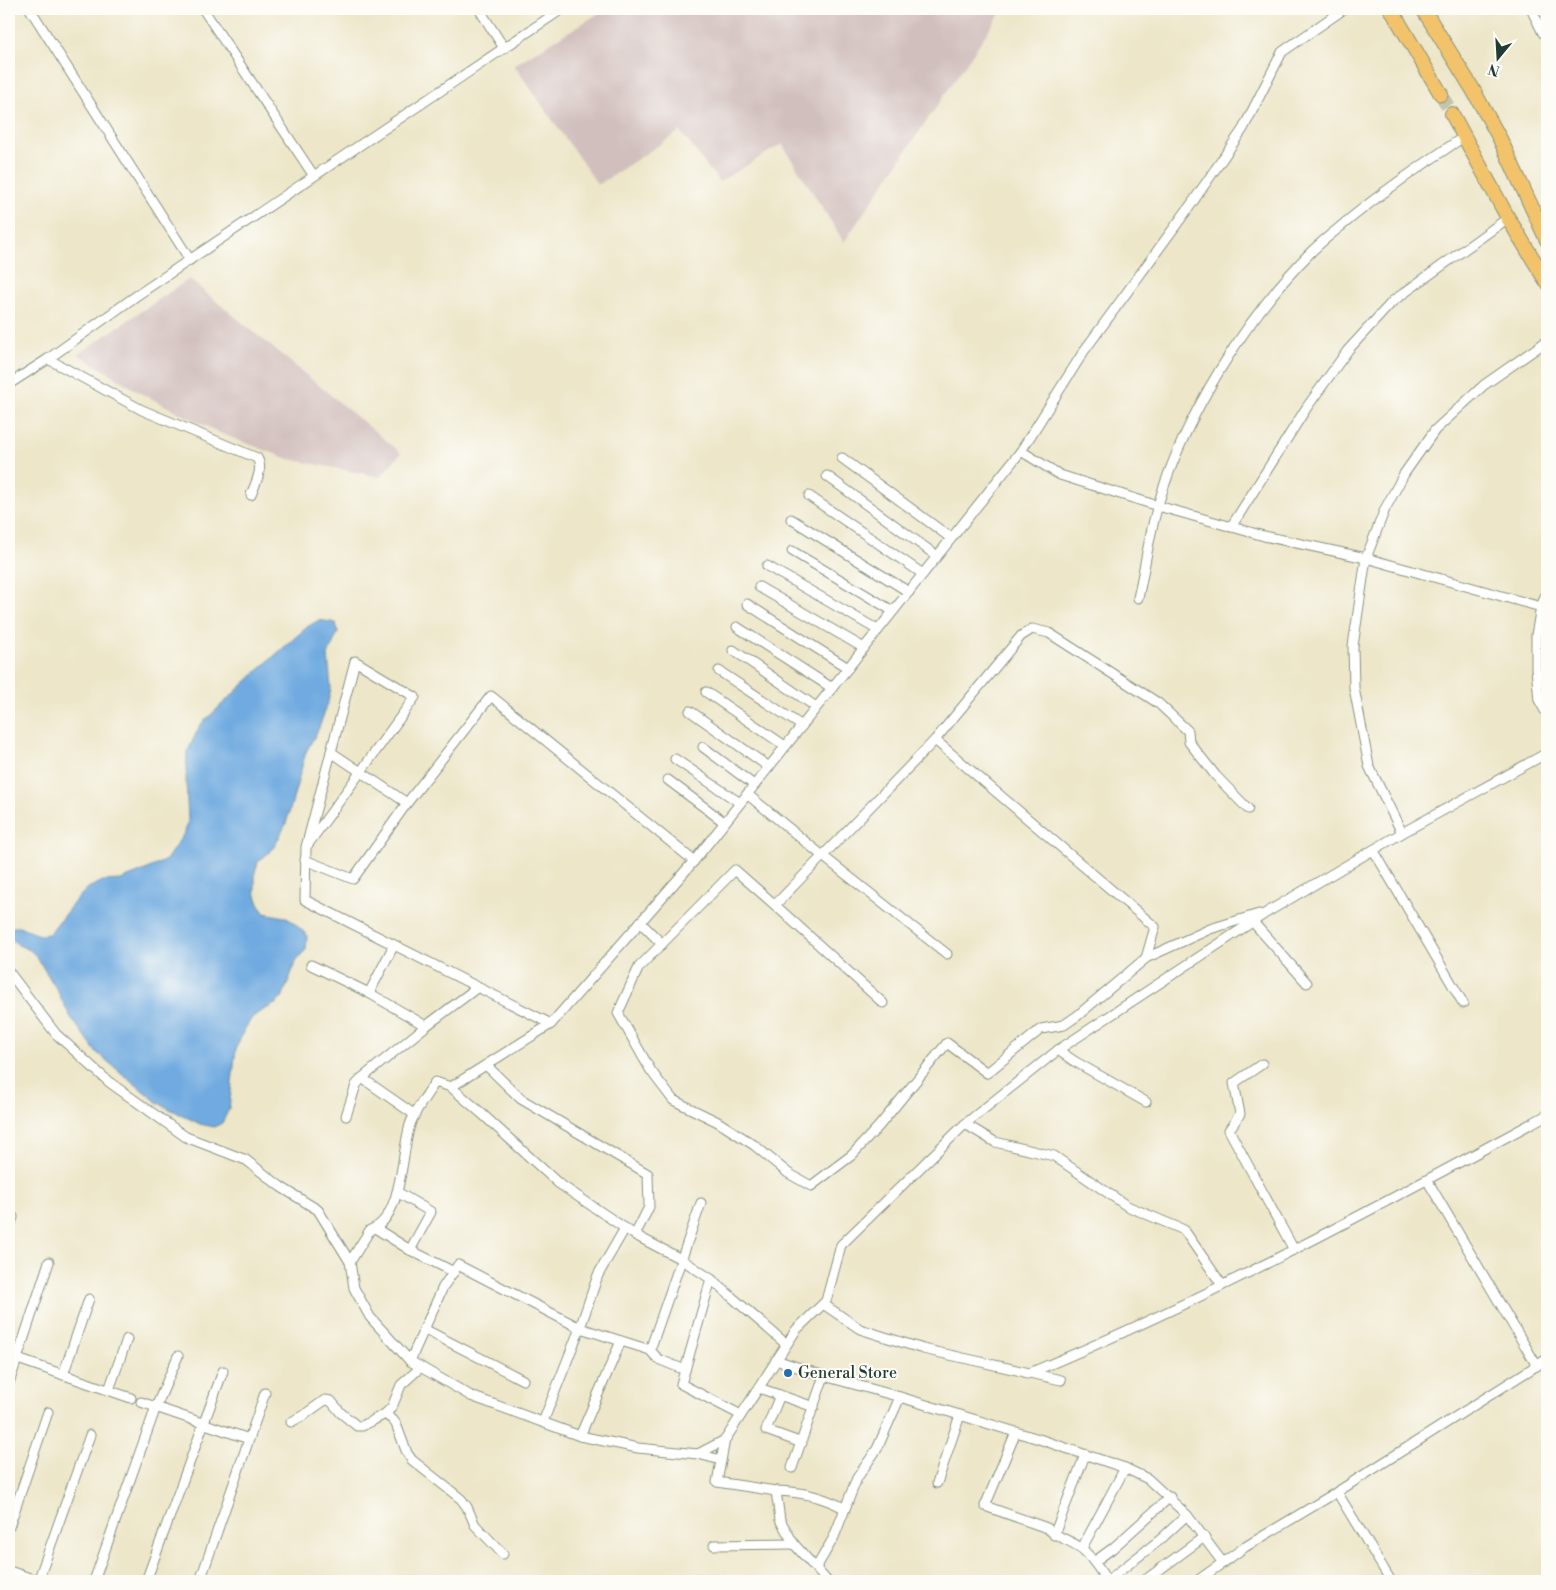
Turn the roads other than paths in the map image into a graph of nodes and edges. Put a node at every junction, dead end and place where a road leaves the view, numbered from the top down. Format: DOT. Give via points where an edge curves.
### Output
graph roads {
  1 [pos="30,9"];
  2 [pos="202,9"];
  3 [pos="479,9"];
  4 [pos="562,9"];
  5 [pos="1344,9"];
  6 [pos="1391,9"];
  7 [pos="1423,9"];
  8 [pos="1531,9"];
  9 [pos="1546,33"];
  10 [pos="504,48"];
  11 [pos="1441,94"];
  12 [pos="1452,114"];
  13 [pos="1465,136"];
  14 [pos="314,176"];
  15 [pos="1508,218"];
  16 [pos="1547,240"];
  17 [pos="190,260"];
  18 [pos="1547,282"];
  19 [pos="1547,341"];
  20 [pos="48,360"];
  21 [pos="9,384"];
  22 [pos="1021,451"];
  23 [pos="842,458"];
  24 [pos="827,476"];
  25 [pos="251,495"];
  26 [pos="809,496"];
  27 [pos="1158,506"];
  28 [pos="791,519"];
  29 [pos="1231,527"];
  30 [pos="951,538"];
  31 [pos="792,552"];
  32 [pos="937,556"];
  33 [pos="1366,558"];
  34 [pos="767,566"];
  35 [pos="923,574"];
  36 [pos="759,586"];
  37 [pos="1547,591"];
  38 [pos="908,592"];
  39 [pos="1138,598"];
  40 [pos="747,604"];
  41 [pos="1541,607"];
  42 [pos="893,611"];
  43 [pos="737,627"];
  44 [pos="878,630"];
  45 [pos="864,648"];
  46 [pos="733,650"];
  47 [pos="848,668"];
  48 [pos="719,671"];
  49 [pos="832,688"];
  50 [pos="706,692"];
  51 [pos="816,707"];
  52 [pos="690,711"];
  53 [pos="1547,714"];
  54 [pos="802,726"];
  55 [pos="935,740"];
  56 [pos="703,746"];
  57 [pos="785,746"];
  58 [pos="330,752"];
  59 [pos="1547,753"];
  60 [pos="675,759"];
  61 [pos="769,767"];
  62 [pos="360,772"];
  63 [pos="668,780"];
  64 [pos="754,785"];
  65 [pos="747,794"];
  66 [pos="407,803"];
  67 [pos="740,803"];
  68 [pos="1248,809"];
  69 [pos="724,822"];
  70 [pos="1402,834"];
  71 [pos="306,847"];
  72 [pos="1374,851"];
  73 [pos="824,856"];
  74 [pos="305,860"];
  75 [pos="694,861"];
  76 [pos="775,905"];
  77 [pos="1269,911"];
  78 [pos="1252,921"];
  79 [pos="640,922"];
  80 [pos="662,944"];
  81 [pos="394,945"];
  82 [pos="947,954"];
  83 [pos="1146,958"];
  84 [pos="311,965"];
  85 [pos="9,972"];
  86 [pos="1307,983"];
  87 [pos="478,987"];
  88 [pos="369,994"];
  89 [pos="883,1002"];
  90 [pos="1463,1003"];
  91 [pos="551,1024"];
  92 [pos="426,1026"];
  93 [pos="1058,1050"];
  94 [pos="1262,1064"];
  95 [pos="486,1065"];
  96 [pos="362,1078"];
  97 [pos="450,1087"];
  98 [pos="1146,1102"];
  99 [pos="415,1115"];
  100 [pos="1547,1115"];
  101 [pos="346,1116"];
  102 [pos="965,1124"];
  103 [pos="1427,1180"];
  104 [pos="397,1192"];
  105 [pos="701,1203"];
  106 [pos="13,1217"];
  107 [pos="375,1228"];
  108 [pos="625,1228"];
  109 [pos="9,1229"];
  110 [pos="635,1235"];
  111 [pos="410,1250"];
  112 [pos="1294,1250"];
  113 [pos="681,1259"];
  114 [pos="49,1262"];
  115 [pos="350,1262"];
  116 [pos="454,1272"];
  117 [pos="711,1279"];
  118 [pos="1222,1285"];
  119 [pos="89,1299"];
  120 [pos="823,1304"];
  121 [pos="580,1328"];
  122 [pos="424,1329"];
  123 [pos="127,1339"];
  124 [pos="621,1341"];
  125 [pos="786,1344"];
  126 [pos="650,1350"];
  127 [pos="178,1356"];
  128 [pos="13,1357"];
  129 [pos="1547,1359"];
  130 [pos="776,1360"];
  131 [pos="410,1361"];
  132 [pos="1537,1366"];
  133 [pos="421,1367"];
  134 [pos="685,1370"];
  135 [pos="222,1371"];
  136 [pos="1027,1374"];
  137 [pos="63,1375"];
  138 [pos="824,1376"];
  139 [pos="523,1380"];
  140 [pos="1061,1380"];
  141 [pos="9,1383"];
  142 [pos="759,1388"];
  143 [pos="109,1390"];
  144 [pos="265,1394"];
  145 [pos="780,1395"];
  146 [pos="900,1397"];
  147 [pos="131,1398"];
  148 [pos="142,1402"];
  149 [pos="156,1407"];
  150 [pos="814,1407"];
  151 [pos="48,1412"];
  152 [pos="385,1414"];
  153 [pos="741,1415"];
  154 [pos="960,1415"];
  155 [pos="291,1422"];
  156 [pos="543,1422"];
  157 [pos="203,1423"];
  158 [pos="1016,1432"];
  159 [pos="90,1435"];
  160 [pos="580,1436"];
  161 [pos="249,1439"];
  162 [pos="725,1440"];
  163 [pos="802,1443"];
  164 [pos="698,1454"];
  165 [pos="1085,1455"];
  166 [pos="721,1460"];
  167 [pos="792,1468"];
  168 [pos="1125,1468"];
  169 [pos="937,1483"];
  170 [pos="776,1491"];
  171 [pos="1337,1492"];
  172 [pos="1170,1497"];
  173 [pos="844,1508"];
  174 [pos="1187,1515"];
  175 [pos="9,1527"];
  176 [pos="1054,1534"];
  177 [pos="1204,1537"];
  178 [pos="794,1544"];
  179 [pos="714,1545"];
  180 [pos="1082,1548"];
  181 [pos="503,1554"];
  182 [pos="1094,1562"];
  183 [pos="1224,1562"];
  184 [pos="816,1568"];
  185 [pos="9,1571"];
  186 [pos="38,1581"];
  187 [pos="94,1581"];
  188 [pos="146,1581"];
  189 [pos="200,1581"];
  190 [pos="827,1581"];
  191 [pos="1107,1581"];
  192 [pos="1144,1581"];
  193 [pos="1197,1581"];
  194 [pos="1391,1581"];
  1 -- 17 [label="street"];
  2 -- 14 [label="street"];
  3 -- 10 [label="street"];
  4 -- 10 [label="street"];
  5 -- 22 [label="street" via="1282,52 1243,129 1084,351"];
  6 -- 11 [label="highway"];
  7 -- 16 [label="highway" via="1500,138"];
  8 -- 9 [label="street"];
  10 -- 14 [label="street"];
  12 -- 13 [label="highway"];
  13 -- 15 [label="highway"];
  13 -- 27 [label="street" via="1372,200 1311,251 1271,296 1240,338 1197,409"];
  14 -- 17 [label="street"];
  15 -- 18 [label="highway"];
  15 -- 29 [label="street" via="1393,301 1348,350 1307,407"];
  17 -- 20 [label="street"];
  19 -- 33 [label="street" via="1484,385 1435,430 1404,474 1385,509"];
  20 -- 21 [label="street"];
  20 -- 25 [label="street" via="142,410 257,458 260,471"];
  22 -- 27 [label="street" via="1060,475"];
  22 -- 30 [label="street"];
  23 -- 30 [label="street"];
  24 -- 32 [label="street"];
  26 -- 35 [label="street"];
  27 -- 29 [label="street"];
  27 -- 39 [label="street"];
  28 -- 38 [label="street"];
  29 -- 33 [label="street"];
  30 -- 32 [label="street"];
  31 -- 42 [label="street"];
  32 -- 35 [label="street"];
  33 -- 41 [label="street"];
  33 -- 70 [label="street" via="1353,646 1354,688 1370,766"];
  34 -- 44 [label="street"];
  35 -- 38 [label="street"];
  36 -- 45 [label="street"];
  37 -- 41 [label="street"];
  38 -- 42 [label="street"];
  40 -- 47 [label="street"];
  41 -- 53 [label="street" via="1536,635 1536,668 1540,700"];
  42 -- 44 [label="street"];
  43 -- 49 [label="street"];
  44 -- 45 [label="street"];
  45 -- 47 [label="street"];
  46 -- 51 [label="street"];
  47 -- 49 [label="street"];
  48 -- 54 [label="street"];
  49 -- 51 [label="street"];
  50 -- 57 [label="street"];
  51 -- 54 [label="street"];
  52 -- 61 [label="street"];
  54 -- 57 [label="street"];
  55 -- 68 [label="street" via="1021,636 1032,629 1049,633 1158,703 1188,731 1190,742 1216,776"];
  55 -- 73 [label="street"];
  55 -- 83 [label="street" via="1155,927"];
  56 -- 64 [label="street"];
  57 -- 61 [label="street"];
  58 -- 62 [label="street"];
  58 -- 62 [label="street" via="355,661 415,697"];
  58 -- 71 [label="street"];
  59 -- 70 [label="street"];
  60 -- 67 [label="street"];
  61 -- 64 [label="street"];
  62 -- 66 [label="street"];
  62 -- 71 [label="street"];
  63 -- 69 [label="street"];
  64 -- 65 [label="street"];
  65 -- 67 [label="street"];
  65 -- 73 [label="street"];
  66 -- 74 [label="street" via="353,879"];
  66 -- 75 [label="street" via="491,696"];
  67 -- 69 [label="street"];
  69 -- 75 [label="street"];
  70 -- 72 [label="street"];
  71 -- 74 [label="street"];
  72 -- 77 [label="street"];
  72 -- 90 [label="street"];
  73 -- 76 [label="street"];
  73 -- 82 [label="street"];
  74 -- 81 [label="street" via="305,900"];
  75 -- 79 [label="street"];
  76 -- 80 [label="street" via="736,870"];
  76 -- 89 [label="street"];
  77 -- 78 [label="street"];
  77 -- 83 [label="street" via="1210,928"];
  78 -- 86 [label="street"];
  78 -- 93 [label="street"];
  79 -- 80 [label="street"];
  79 -- 91 [label="street"];
  80 -- 83 [label="street" via="639,967 618,1013 651,1071 673,1100 718,1122 811,1186 852,1155 947,1042 987,1072 1042,1029 1064,1025 1077,1016"];
  81 -- 87 [label="street"];
  81 -- 88 [label="street"];
  84 -- 88 [label="street"];
  85 -- 115 [label="street" via="56,1034 109,1082 186,1138 246,1160 318,1210"];
  87 -- 91 [label="street"];
  87 -- 92 [label="street"];
  88 -- 92 [label="street"];
  91 -- 95 [label="street"];
  92 -- 96 [label="street"];
  93 -- 98 [label="street"];
  93 -- 102 [label="street"];
  94 -- 112 [label="street" via="1234,1083 1240,1114 1229,1130"];
  95 -- 97 [label="street"];
  95 -- 110 [label="street" via="521,1099 648,1174 649,1206"];
  96 -- 99 [label="street"];
  96 -- 101 [label="street" via="356,1085"];
  97 -- 99 [label="street" via="435,1082"];
  97 -- 108 [label="street" via="558,1184"];
  99 -- 104 [label="street" via="410,1123"];
  100 -- 103 [label="street"];
  102 -- 118 [label="street" via="995,1142 1054,1156 1127,1206 1184,1230"];
  102 -- 120 [label="street" via="841,1245"];
  103 -- 112 [label="street"];
  103 -- 132 [label="street"];
  104 -- 107 [label="street" via="393,1204"];
  104 -- 111 [label="street" via="431,1212"];
  105 -- 113 [label="street"];
  106 -- 109 [label="street"];
  107 -- 111 [label="street"];
  107 -- 115 [label="street" via="370,1230"];
  108 -- 110 [label="street"];
  108 -- 121 [label="street" via="598,1275"];
  110 -- 113 [label="street"];
  111 -- 116 [label="street"];
  112 -- 118 [label="street"];
  113 -- 117 [label="street"];
  113 -- 126 [label="street"];
  114 -- 128 [label="street"];
  115 -- 131 [label="street" via="354,1288 370,1318"];
  116 -- 121 [label="street" via="458,1265"];
  116 -- 122 [label="street" via="443,1287"];
  117 -- 125 [label="street"];
  117 -- 134 [label="street"];
  118 -- 136 [label="street" via="1101,1343"];
  119 -- 137 [label="street"];
  120 -- 125 [label="street"];
  120 -- 136 [label="street" via="860,1329 923,1349"];
  121 -- 124 [label="street"];
  121 -- 156 [label="street"];
  122 -- 131 [label="street"];
  122 -- 139 [label="street"];
  123 -- 143 [label="street"];
  124 -- 126 [label="street"];
  124 -- 160 [label="street"];
  125 -- 130 [label="street"];
  126 -- 134 [label="street" via="658,1359"];
  127 -- 149 [label="street"];
  128 -- 137 [label="street"];
  128 -- 141 [label="street"];
  129 -- 132 [label="street"];
  130 -- 138 [label="street"];
  130 -- 142 [label="street"];
  131 -- 133 [label="street"];
  132 -- 171 [label="street"];
  133 -- 152 [label="street" via="401,1385 392,1407"];
  133 -- 156 [label="street" via="472,1396"];
  134 -- 153 [label="street" via="681,1384"];
  135 -- 157 [label="street"];
  136 -- 140 [label="street"];
  137 -- 143 [label="street"];
  138 -- 146 [label="street"];
  138 -- 150 [label="street"];
  142 -- 145 [label="street"];
  142 -- 153 [label="street"];
  143 -- 147 [label="street"];
  144 -- 161 [label="street"];
  145 -- 150 [label="street"];
  145 -- 163 [label="street" via="766,1430"];
  146 -- 154 [label="street"];
  146 -- 173 [label="street" via="877,1450 857,1478"];
  148 -- 149 [label="street"];
  149 -- 157 [label="street"];
  149 -- 187 [label="street"];
  150 -- 163 [label="street"];
  151 -- 175 [label="street"];
  152 -- 155 [label="street" via="357,1426 331,1401 324,1400"];
  152 -- 181 [label="street" via="394,1420 412,1460 461,1499 475,1525"];
  153 -- 162 [label="street"];
  154 -- 158 [label="street"];
  154 -- 169 [label="street"];
  156 -- 160 [label="street"];
  157 -- 161 [label="street"];
  157 -- 188 [label="street"];
  158 -- 165 [label="street"];
  158 -- 176 [label="street" via="986,1506 1047,1528"];
  159 -- 186 [label="street"];
  160 -- 164 [label="street" via="638,1448"];
  161 -- 189 [label="street"];
  162 -- 164 [label="street"];
  162 -- 166 [label="street"];
  163 -- 167 [label="street"];
  164 -- 166 [label="street"];
  165 -- 168 [label="street"];
  165 -- 176 [label="street"];
  166 -- 170 [label="street" via="718,1482"];
  168 -- 172 [label="street" via="1148,1479"];
  168 -- 180 [label="street"];
  170 -- 173 [label="street" via="812,1495"];
  170 -- 178 [label="street" via="780,1520"];
  171 -- 183 [label="street"];
  171 -- 194 [label="street"];
  172 -- 174 [label="street"];
  172 -- 182 [label="street"];
  173 -- 184 [label="street" via="834,1536"];
  174 -- 177 [label="street"];
  174 -- 191 [label="street" via="1162,1539"];
  176 -- 180 [label="street"];
  177 -- 183 [label="street"];
  177 -- 192 [label="street"];
  178 -- 179 [label="street"];
  178 -- 184 [label="street"];
  180 -- 182 [label="street"];
  182 -- 191 [label="street"];
  183 -- 193 [label="street"];
  184 -- 190 [label="street"];
  185 -- 186 [label="street"];
}
